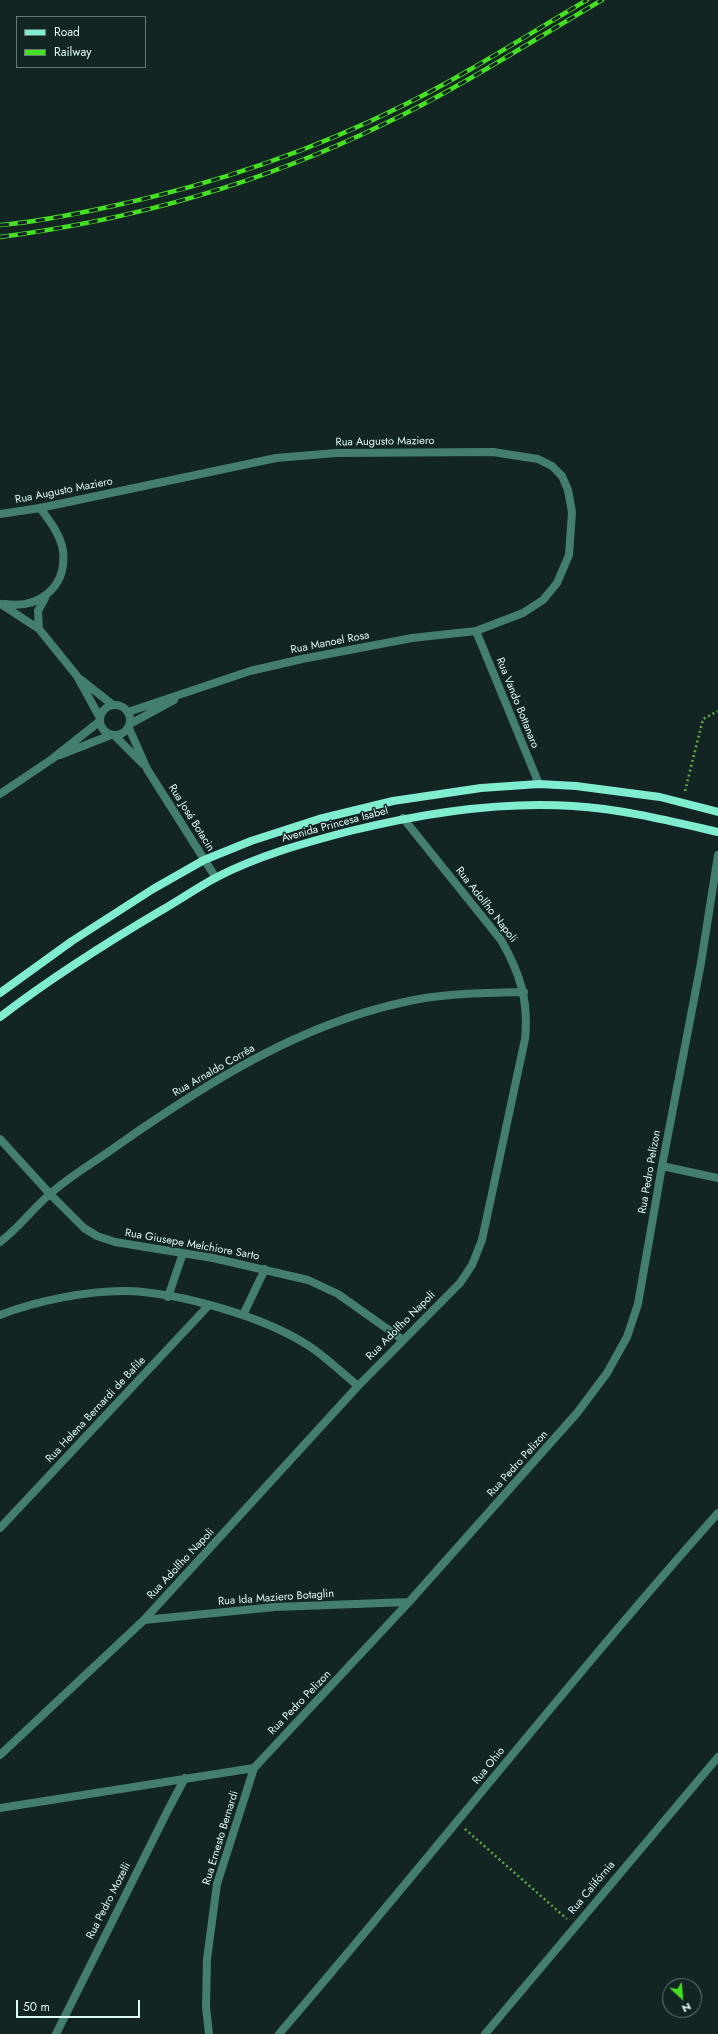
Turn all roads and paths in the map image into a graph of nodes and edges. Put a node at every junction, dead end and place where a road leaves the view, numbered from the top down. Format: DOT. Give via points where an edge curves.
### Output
graph roads {
  1 [pos="40,508"];
  2 [pos="0,514"];
  3 [pos="49,593"];
  4 [pos="1,604"];
  5 [pos="39,629"];
  6 [pos="476,631"];
  7 [pos="77,676"];
  8 [pos="192,690"];
  9 [pos="113,705"];
  10 [pos="718,711"];
  11 [pos="128,712"];
  12 [pos="100,719"];
  13 [pos="129,726"];
  14 [pos="113,735"];
  15 [pos="52,759"];
  16 [pos="147,769"];
  17 [pos="539,784"];
  18 [pos="0,794"];
  19 [pos="683,803"];
  20 [pos="718,812"];
  21 [pos="403,818"];
  22 [pos="718,832"];
  23 [pos="718,855"];
  24 [pos="204,860"];
  25 [pos="216,878"];
  26 [pos="524,992"];
  27 [pos="0,993"];
  28 [pos="0,1017"];
  29 [pos="0,1139"];
  30 [pos="662,1166"];
  31 [pos="718,1178"];
  32 [pos="50,1194"];
  33 [pos="0,1242"];
  34 [pos="184,1253"];
  35 [pos="266,1269"];
  36 [pos="168,1297"];
  37 [pos="209,1305"];
  38 [pos="0,1314"];
  39 [pos="243,1315"];
  40 [pos="403,1340"];
  41 [pos="358,1386"];
  42 [pos="718,1513"];
  43 [pos="0,1528"];
  44 [pos="409,1602"];
  45 [pos="144,1620"];
  46 [pos="0,1755"];
  47 [pos="718,1757"];
  48 [pos="254,1768"];
  49 [pos="185,1778"];
  50 [pos="0,1808"];
  51 [pos="458,1822"];
  52 [pos="575,1926"];
  53 [pos="56,2034"];
  54 [pos="209,2034"];
  55 [pos="279,2034"];
  56 [pos="485,2034"];
  1 -- 2 [label="street, Rua Augusto Maziero"];
  1 -- 3 [label="street" via="58,536 63,550 63,566 58,581"];
  1 -- 6 [label="street, Rua Augusto Maziero" via="276,458 336,453 493,452 538,459 552,466 562,476 568,490 572,512 569,555 557,583 543,600 523,613"];
  3 -- 4 [label="street" via="34,603 18,606"];
  3 -- 5 [label="street" via="38,611"];
  4 -- 5 [label="street"];
  5 -- 7 [label="street"];
  6 -- 8 [label="street, Rua Manoel Rosa" via="412,638 302,659 250,671"];
  6 -- 17 [label="street, Rua Vando Bottanaro"];
  7 -- 9 [label="street"];
  7 -- 12 [label="street"];
  8 -- 11 [label="street, Rua Manoel Rosa"];
  8 -- 13 [label="street, Rua Manoel Rosa"];
  9 -- 11 [label="street" via="122,706"];
  9 -- 12 [label="street" via="106,708"];
  10 -- 19 [label="path" via="703,719"];
  11 -- 13 [label="street" via="131,718"];
  12 -- 14 [label="street" via="103,730"];
  12 -- 15 [label="street"];
  13 -- 14 [label="street" via="123,734"];
  13 -- 16 [label="street, Rua José Botacin"];
  14 -- 15 [label="street"];
  14 -- 16 [label="street, Rua José Botacin"];
  15 -- 18 [label="street"];
  16 -- 24 [label="street, Rua José Botacin"];
  17 -- 19 [label="main road, Avenida Princesa Isabel" via="660,797"];
  17 -- 24 [label="main road, Avenida Princesa Isabel" via="481,788 393,801 319,819 251,841"];
  19 -- 20 [label="main road, Avenida Princesa Isabel"];
  21 -- 22 [label="main road, Avenida Princesa Isabel" via="500,806 545,804 648,815"];
  21 -- 25 [label="main road, Avenida Princesa Isabel" via="271,854"];
  21 -- 26 [label="street, Rua Adolfho Napoli" via="502,940 514,961"];
  23 -- 30 [label="street, Rua Pedro Pelizon" via="701,963"];
  24 -- 25 [label="street, Rua José Botacin"];
  24 -- 27 [label="main road, Avenida Princesa Isabel" via="72,941"];
  25 -- 28 [label="main road, Avenida Princesa Isabel" via="122,934"];
  26 -- 32 [label="street, Rua Arnaldo Corrêa" via="461,994 401,1002 336,1021 245,1063 172,1108"];
  26 -- 40 [label="street, Rua Adolfho Napoli" via="527,1018 525,1039 482,1240 472,1265 460,1283"];
  29 -- 32 [label="street, Rua Giusepe Melchiore Sarto"];
  30 -- 31 [label="street"];
  30 -- 44 [label="street, Rua Pedro Pelizon" via="638,1304 627,1337 608,1373 577,1413"];
  32 -- 33 [label="street, Rua Arnaldo Corrêa" via="14,1232"];
  32 -- 34 [label="street, Rua Giusepe Melchiore Sarto" via="84,1228 97,1236 115,1242"];
  34 -- 35 [label="street, Rua Giusepe Melchiore Sarto"];
  34 -- 36 [label="street"];
  35 -- 39 [label="street"];
  35 -- 40 [label="street, Rua Giusepe Melchiore Sarto" via="308,1280 338,1294"];
  36 -- 37 [label="street"];
  36 -- 38 [label="street" via="128,1292 91,1293 17,1308"];
  37 -- 39 [label="street"];
  37 -- 43 [label="street, Rua Helena Bernardi de Bafile"];
  39 -- 41 [label="street" via="268,1324 309,1346"];
  40 -- 41 [label="street, Rua Adolfho Napoli"];
  41 -- 45 [label="street, Rua Adolfho Napoli"];
  42 -- 51 [label="street, Rua Ohio" via="554,1703"];
  44 -- 45 [label="street, Rua Ida Maziero Botaglin" via="275,1607"];
  44 -- 48 [label="street, Rua Pedro Pelizon"];
  45 -- 46 [label="street, Rua Adolfho Napoli"];
  47 -- 52 [label="street, Rua Califórnia"];
  48 -- 49 [label="street"];
  48 -- 54 [label="street, Rua Ernesto Bernardi" via="216,1884 207,1959 206,2007"];
  49 -- 50 [label="street"];
  49 -- 53 [label="street, Rua Pedro Mozelli"];
  51 -- 52 [label="path"];
  51 -- 55 [label="street, Rua Ohio"];
  52 -- 56 [label="street, Rua Califórnia"];
}
